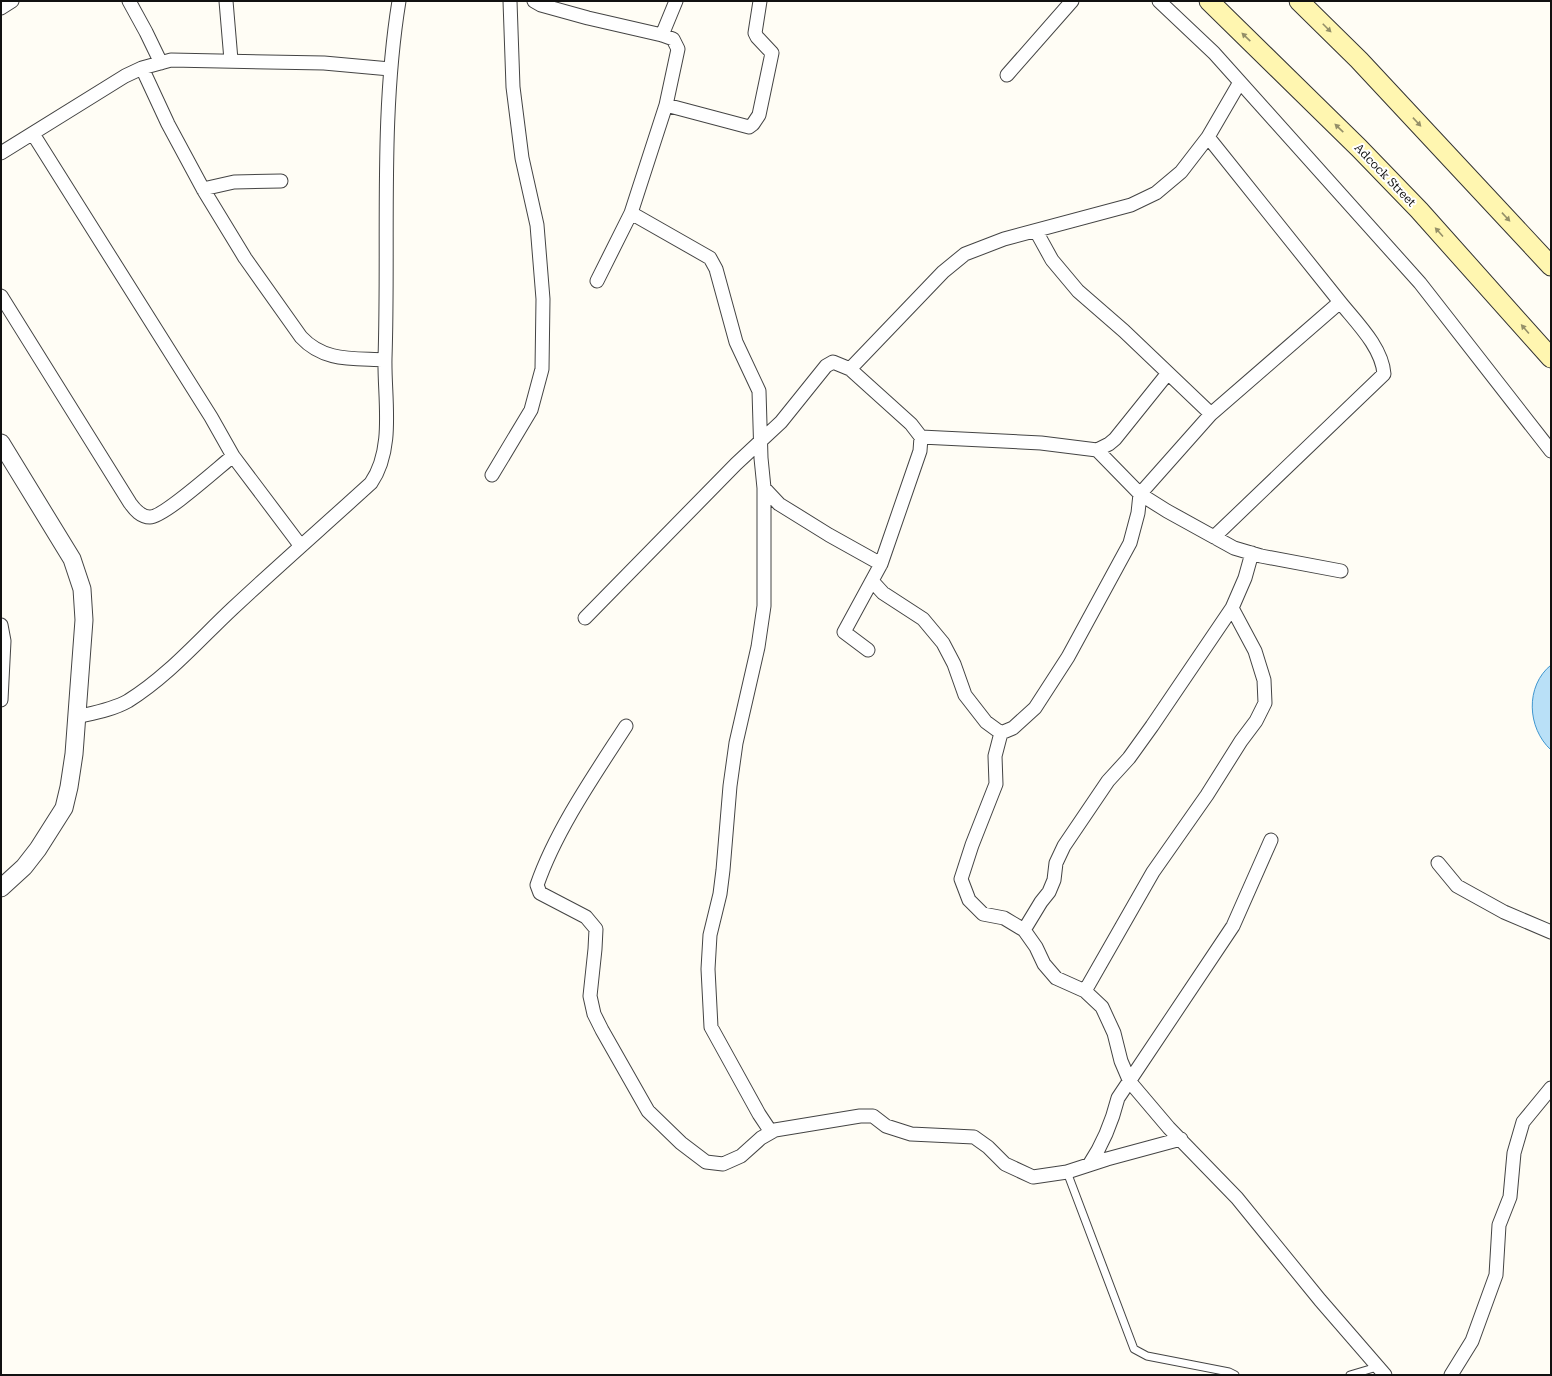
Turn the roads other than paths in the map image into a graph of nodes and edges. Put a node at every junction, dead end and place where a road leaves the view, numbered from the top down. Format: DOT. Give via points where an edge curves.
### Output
graph roads {
  1 [pos="12,1"];
  2 [pos="129,1"];
  3 [pos="226,1"];
  4 [pos="399,1"];
  5 [pos="510,1"];
  6 [pos="534,1"];
  7 [pos="676,1"];
  8 [pos="760,1"];
  9 [pos="1072,1"];
  10 [pos="1159,1"];
  11 [pos="1209,1"];
  12 [pos="1299,1"];
  13 [pos="1,8"];
  14 [pos="662,35"];
  15 [pos="231,60"];
  16 [pos="161,63"];
  17 [pos="142,68"];
  18 [pos="390,68"];
  19 [pos="1007,75"];
  20 [pos="1240,82"];
  21 [pos="666,105"];
  22 [pos="33,134"];
  23 [pos="1208,137"];
  24 [pos="1,153"];
  25 [pos="281,181"];
  26 [pos="203,190"];
  27 [pos="631,213"];
  28 [pos="1036,231"];
  29 [pos="1551,266"];
  30 [pos="597,280"];
  31 [pos="1,296"];
  32 [pos="1340,302"];
  33 [pos="1551,358"];
  34 [pos="385,360"];
  35 [pos="850,369"];
  36 [pos="1168,373"];
  37 [pos="1211,414"];
  38 [pos="922,436"];
  39 [pos="761,442"];
  40 [pos="1,443"];
  41 [pos="1097,450"];
  42 [pos="1551,451"];
  43 [pos="233,456"];
  44 [pos="492,475"];
  45 [pos="764,488"];
  46 [pos="1140,494"];
  47 [pos="1214,537"];
  48 [pos="300,545"];
  49 [pos="1252,553"];
  50 [pos="881,564"];
  51 [pos="1341,570"];
  52 [pos="872,581"];
  53 [pos="1232,608"];
  54 [pos="585,618"];
  55 [pos="1,625"];
  56 [pos="868,650"];
  57 [pos="1,700"];
  58 [pos="76,716"];
  59 [pos="626,726"];
  60 [pos="1001,733"];
  61 [pos="1271,840"];
  62 [pos="1438,863"];
  63 [pos="1,888"];
  64 [pos="1024,930"];
  65 [pos="1551,932"];
  66 [pos="1085,991"];
  67 [pos="1130,1082"];
  68 [pos="1551,1088"];
  69 [pos="772,1132"];
  70 [pos="1181,1139"];
  71 [pos="1089,1165"];
  72 [pos="1067,1172"];
  73 [pos="1381,1371"];
  74 [pos="1235,1375"];
  75 [pos="1350,1375"];
  76 [pos="1451,1375"];
  1 -- 13 [label="street"];
  2 -- 16 [label="street"];
  3 -- 15 [label="street"];
  4 -- 18 [label="street"];
  5 -- 44 [label="street" via="513,87 522,158 537,225 543,299 542,369 531,410"];
  6 -- 14 [label="street" via="588,18"];
  7 -- 14 [label="street"];
  8 -- 21 [label="street" via="756,33 772,53 761,109 753,124 749,127"];
  9 -- 19 [label="street"];
  10 -- 20 [label="street" via="1214,53"];
  33 -- 11 [label="main road, Adcock Street, one-way" via="1414,204"];
  12 -- 29 [label="main road, one-way" via="1359,60"];
  14 -- 21 [label="street" via="672,39 678,49"];
  15 -- 16 [label="street" via="171,60"];
  15 -- 18 [label="street"];
  16 -- 17 [label="street"];
  17 -- 22 [label="street" via="105,88"];
  17 -- 26 [label="street"];
  18 -- 34 [label="street"];
  20 -- 23 [label="street"];
  20 -- 42 [label="street" via="1420,283"];
  21 -- 27 [label="street"];
  22 -- 24 [label="street"];
  22 -- 43 [label="street"];
  23 -- 28 [label="street" via="1181,172 1156,193 1131,205"];
  23 -- 32 [label="street"];
  25 -- 26 [label="street" via="234,182"];
  26 -- 34 [label="street" via="276,303 308,345 331,356"];
  27 -- 30 [label="street"];
  27 -- 39 [label="street" via="710,258 716,269 736,342 759,391"];
  28 -- 35 [label="street" via="1004,239 965,254 942,272"];
  28 -- 36 [label="street" via="1052,260 1067,279"];
  31 -- 43 [label="street" via="130,503 143,516 152,517 168,508"];
  32 -- 37 [label="street"];
  32 -- 47 [label="street" via="1374,347 1383,364 1384,374"];
  34 -- 48 [label="street" via="384,451 379,470 371,482"];
  35 -- 38 [label="street"];
  35 -- 39 [label="street" via="833,362 826,366 781,422"];
  36 -- 37 [label="street"];
  36 -- 41 [label="street" via="1115,439"];
  37 -- 46 [label="street"];
  38 -- 41 [label="street" via="1041,443"];
  38 -- 50 [label="street" via="920,451"];
  39 -- 45 [label="street"];
  39 -- 54 [label="street" via="736,464"];
  40 -- 58 [label="street" via="72,559 82,589 84,620"];
  41 -- 46 [label="street"];
  43 -- 48 [label="street"];
  45 -- 50 [label="street" via="779,504"];
  45 -- 69 [label="street" via="763,613 758,647 736,743 723,870 710,935 708,970 711,1027 759,1114"];
  46 -- 47 [label="street"];
  46 -- 60 [label="street" via="1130,543 1068,657 1035,708 1013,728"];
  47 -- 49 [label="street" via="1234,548"];
  48 -- 58 [label="street" via="146,688 112,708"];
  49 -- 51 [label="street"];
  49 -- 53 [label="street"];
  50 -- 52 [label="street"];
  52 -- 56 [label="street" via="844,632"];
  52 -- 60 [label="street" via="883,592 923,618 943,644 954,664 965,695 986,722"];
  53 -- 64 [label="street" via="1152,726 1129,758 1108,781 1064,846 1056,863 1054,880 1049,892"];
  53 -- 66 [label="street" via="1255,651 1264,680 1265,703 1208,795 1153,872"];
  55 -- 57 [label="street" via="4,640"];
  58 -- 63 [label="street" via="74,754 64,808 24,867"];
  59 -- 69 [label="street" via="545,860 537,884 540,893 586,917 596,930 590,996 594,1014 648,1111 681,1143 706,1162 723,1164 741,1156"];
  60 -- 64 [label="street" via="995,756 996,784 961,879 969,900 983,914 1004,918"];
  61 -- 67 [label="street" via="1233,926"];
  62 -- 65 [label="street" via="1457,886 1510,915"];
  64 -- 66 [label="street" via="1044,964 1056,978"];
  66 -- 67 [label="street" via="1102,1007 1114,1033"];
  67 -- 70 [label="street"];
  67 -- 71 [label="street" via="1118,1098 1100,1148"];
  68 -- 76 [label="street" via="1523,1122 1514,1153 1510,1197 1499,1225 1496,1275 1472,1341"];
  69 -- 72 [label="street" via="824,1121 873,1116 886,1126 911,1134 974,1137 1006,1164 1033,1177"];
  70 -- 71 [label="street"];
  70 -- 73 [label="street" via="1237,1198"];
  71 -- 72 [label="street"];
  72 -- 74 [label="lane" via="1134,1349 1147,1356"];
  73 -- 75 [label="lane"];
}
